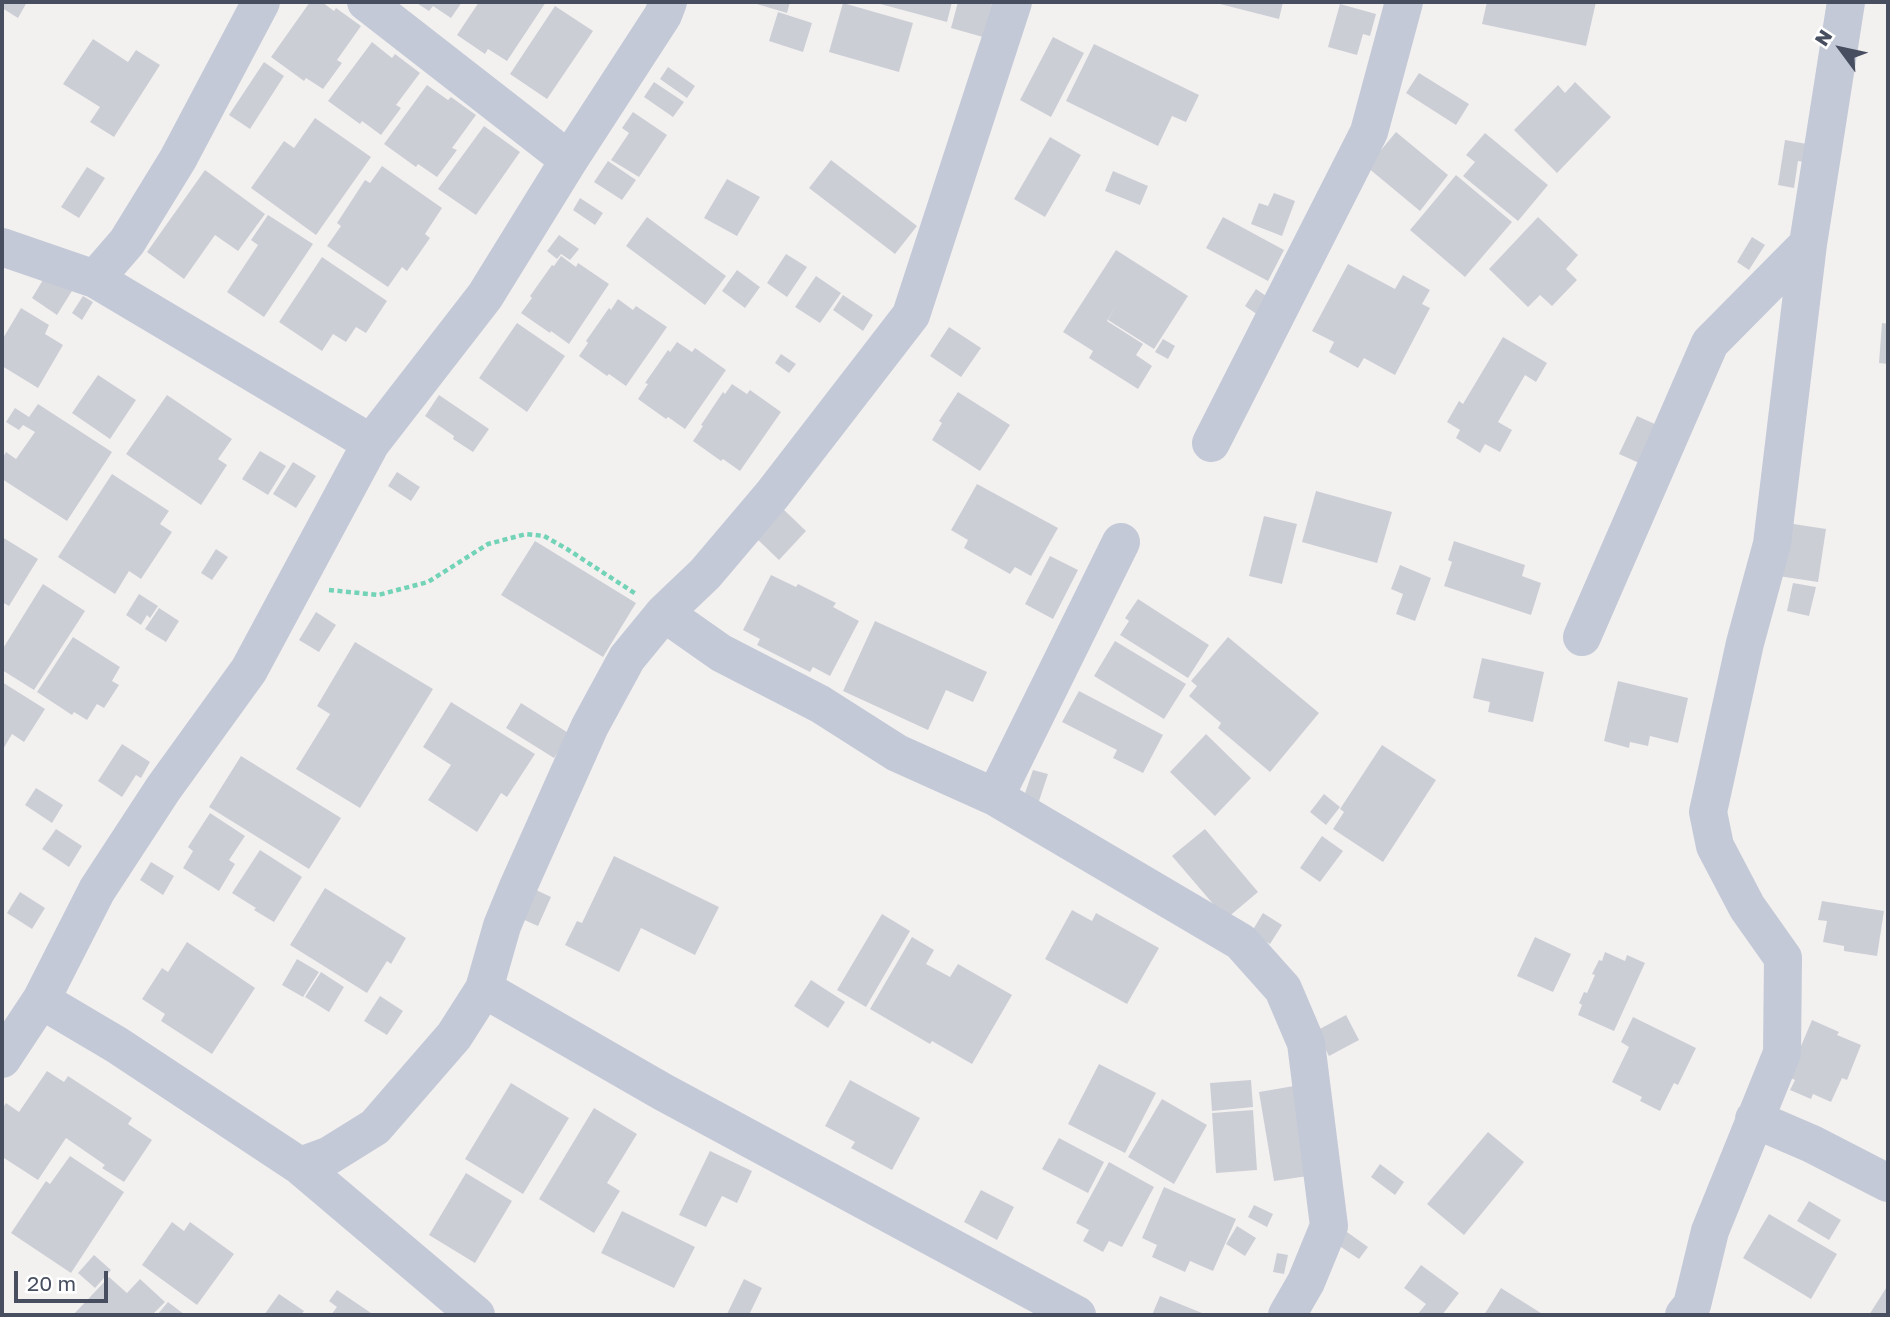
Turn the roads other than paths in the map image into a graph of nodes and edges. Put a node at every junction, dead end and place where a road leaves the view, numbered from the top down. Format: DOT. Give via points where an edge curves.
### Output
graph roads {
  1 [pos="261,2"];
  2 [pos="366,2"];
  3 [pos="668,2"];
  4 [pos="1013,2"];
  5 [pos="1404,2"];
  6 [pos="1846,2"];
  7 [pos="569,160"];
  8 [pos="1808,244"];
  9 [pos="2,247"];
  10 [pos="95,279"];
  11 [pos="371,443"];
  12 [pos="1211,443"];
  13 [pos="1121,542"];
  14 [pos="664,613"];
  15 [pos="1582,637"];
  16 [pos="995,797"];
  17 [pos="484,989"];
  18 [pos="41,1000"];
  19 [pos="2,1059"];
  20 [pos="1754,1119"];
  21 [pos="300,1166"];
  22 [pos="1888,1183"];
  23 [pos="476,1315"];
  24 [pos="1077,1315"];
  25 [pos="1287,1315"];
  26 [pos="1684,1315"];
  1 -- 10 [label="street" via="178,159 127,242"];
  2 -- 7 [label="street"];
  3 -- 7 [label="street"];
  4 -- 14 [label="street" via="911,315 772,495 705,574"];
  5 -- 12 [label="street" via="1369,132"];
  6 -- 8 [label="street"];
  7 -- 11 [label="street" via="485,296"];
  8 -- 15 [label="street" via="1710,343"];
  8 -- 20 [label="street" via="1772,544 1708,812 1715,846 1747,907 1783,958 1782,1053"];
  9 -- 10 [label="street"];
  10 -- 11 [label="street"];
  11 -- 18 [label="street" via="249,670 97,890"];
  13 -- 16 [label="street"];
  14 -- 16 [label="street" via="721,653 820,705 897,753"];
  14 -- 17 [label="street" via="627,658 590,726 502,926"];
  16 -- 25 [label="street" via="1241,942 1283,989 1306,1043 1329,1226 1307,1282"];
  17 -- 21 [label="street" via="453,1036 375,1127 330,1155"];
  17 -- 24 [label="street" via="663,1092"];
  18 -- 19 [label="street"];
  18 -- 21 [label="street"];
  20 -- 22 [label="street"];
  20 -- 26 [label="street" via="1710,1231 1692,1305"];
  21 -- 23 [label="street"];
}
